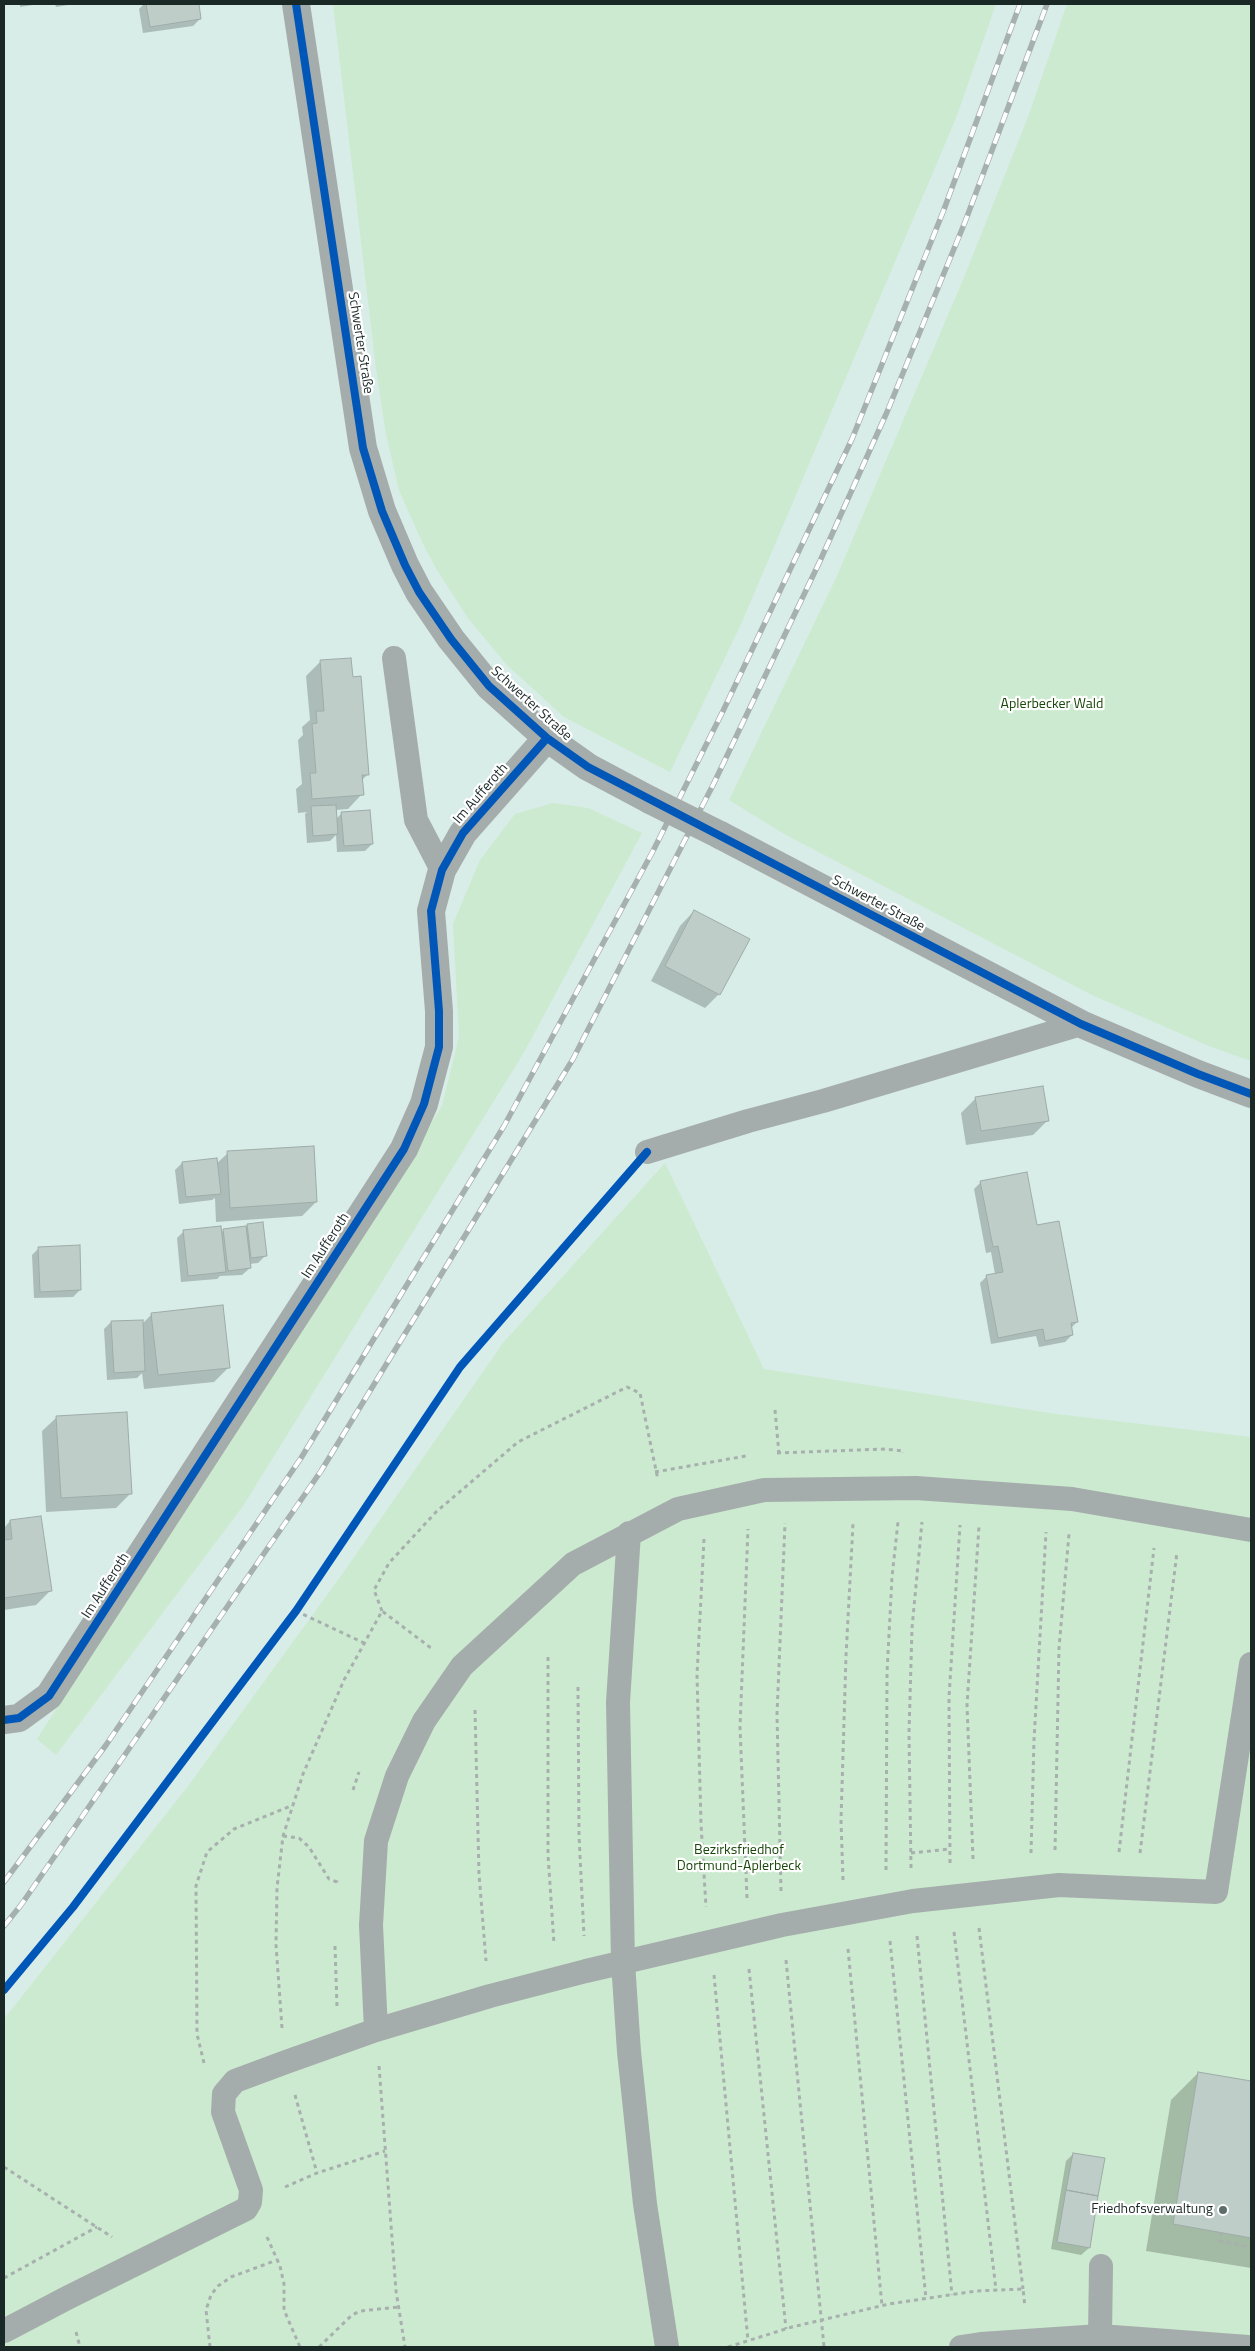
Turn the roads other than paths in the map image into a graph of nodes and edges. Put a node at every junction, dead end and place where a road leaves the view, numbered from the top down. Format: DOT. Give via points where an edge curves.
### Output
graph roads {
  1 [pos="296,4"];
  2 [pos="394,658"];
  3 [pos="547,738"];
  4 [pos="442,870"];
  5 [pos="1081,1024"];
  6 [pos="1251,1094"];
  7 [pos="647,1152"];
  8 [pos="1251,1530"];
  9 [pos="628,1534"];
  10 [pos="1251,1664"];
  11 [pos="4,1720"];
  12 [pos="623,1962"];
  13 [pos="376,2030"];
  14 [pos="1101,2266"];
  15 [pos="4,2332"];
  16 [pos="1100,2336"];
  17 [pos="667,2347"];
  18 [pos="961,2347"];
  19 [pos="1248,2347"];
  1 -- 3 [label="street, Schwerter Straße" via="363,448 382,511 419,592 451,639 489,686"];
  2 -- 4 [label="lane" via="416,820"];
  3 -- 4 [label="street, Im Aufferoth" via="463,833"];
  3 -- 5 [label="street, Schwerter Straße, bridge" via="588,766 650,800"];
  4 -- 11 [label="street, Im Aufferoth" via="431,911 439,1047 424,1104 404,1149 49,1696 19,1718"];
  5 -- 6 [label="street, Schwerter Straße"];
  5 -- 7 [label="lane"];
  8 -- 9 [label="lane" via="1072,1500 856,1488 750,1493 678,1509"];
  9 -- 12 [label="lane" via="618,1702"];
  9 -- 13 [label="lane" via="573,1564 458,1671 424,1720 397,1776 376,1841 371,1925"];
  10 -- 12 [label="lane" via="1216,1892 1055,1886 974,1893 845,1914"];
  12 -- 13 [label="lane" via="490,1996"];
  12 -- 17 [label="lane" via="645,2204"];
  13 -- 15 [label="lane" via="235,2081 224,2094 223,2112 252,2190 246,2209"];
  14 -- 16 [label="lane"];
  16 -- 18 [label="lane"];
  16 -- 19 [label="lane"];
}
